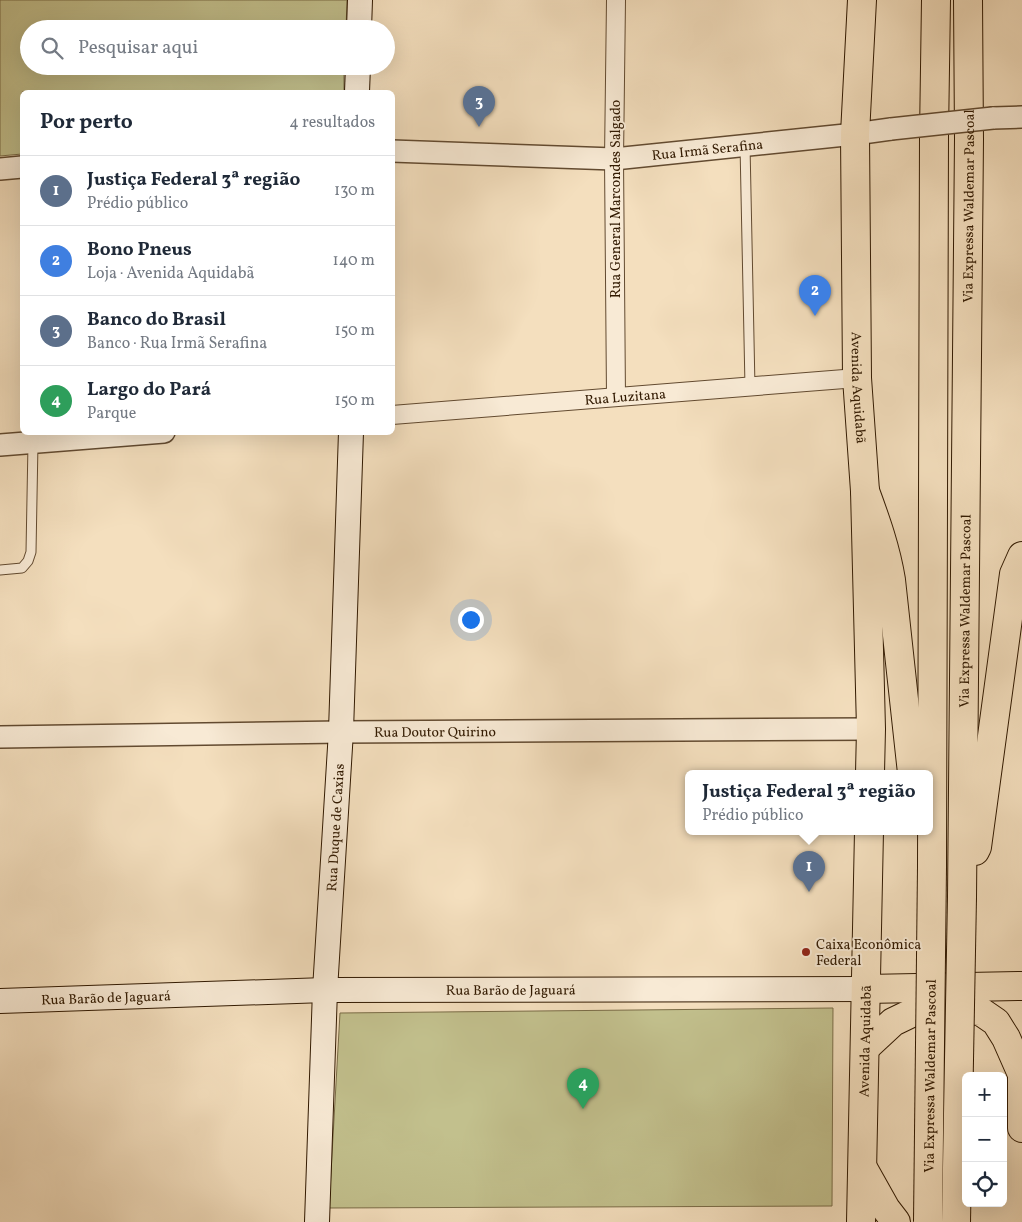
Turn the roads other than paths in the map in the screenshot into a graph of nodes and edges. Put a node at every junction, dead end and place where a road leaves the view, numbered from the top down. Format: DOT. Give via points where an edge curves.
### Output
graph roads {
  1 [pos="360,0"];
  2 [pos="616,0"];
  3 [pos="862,0"];
  4 [pos="936,0"];
  5 [pos="968,0"];
  6 [pos="359,20"];
  7 [pos="358,75"];
  8 [pos="357,90"];
  9 [pos="1022,117"];
  10 [pos="855,134"];
  11 [pos="745,145"];
  12 [pos="395,151"];
  13 [pos="614,159"];
  14 [pos="20,168"];
  15 [pos="0,169"];
  16 [pos="857,378"];
  17 [pos="750,387"];
  18 [pos="616,397"];
  19 [pos="395,415"];
  20 [pos="98,435"];
  21 [pos="351,435"];
  22 [pos="33,438"];
  23 [pos="0,445"];
  24 [pos="865,491"];
  25 [pos="1022,556"];
  26 [pos="0,570"];
  27 [pos="871,729"];
  28 [pos="341,732"];
  29 [pos="0,737"];
  30 [pos="870,770"];
  31 [pos="912,770"];
  32 [pos="930,770"];
  33 [pos="869,835"];
  34 [pos="930,835"];
  35 [pos="962,888"];
  36 [pos="1022,986"];
  37 [pos="866,989"];
  38 [pos="325,990"];
  39 [pos="0,1000"];
  40 [pos="1022,1045"];
  41 [pos="865,1048"];
  42 [pos="1021,1072"];
  43 [pos="1022,1128"];
  44 [pos="862,1167"];
  45 [pos="317,1222"];
  46 [pos="861,1222"];
  47 [pos="896,1222"];
  48 [pos="928,1222"];
  49 [pos="956,1222"];
  1 -- 6 [label="main road"];
  2 -- 13 [label="street, Rua General Marcondes Salgado"];
  3 -- 10 [label="main road, Avenida Aquidabã"];
  4 -- 32 [label="main road, Via Expressa Waldemar Pascoal"];
  5 -- 35 [label="main road, Via Expressa Waldemar Pascoal"];
  7 -- 8 [label="main road"];
  9 -- 10 [label="street, Rua Irmã Serafina, bridge"];
  10 -- 11 [label="street, Rua Irmã Serafina"];
  10 -- 16 [label="main road, Avenida Aquidabã"];
  11 -- 13 [label="street, Rua Irmã Serafina"];
  11 -- 17 [label="lane"];
  12 -- 13 [label="street, Rua Irmã Serafina"];
  13 -- 18 [label="street, Rua General Marcondes Salgado"];
  14 -- 15 [label="street"];
  16 -- 17 [label="street, Rua Luzitana"];
  16 -- 24 [label="main road, Avenida Aquidabã"];
  17 -- 18 [label="street, Rua Luzitana"];
  18 -- 19 [label="street, Rua Luzitana"];
  20 -- 22 [label="street"];
  21 -- 28 [label="main road, Rua Duque de Caxias"];
  22 -- 23 [label="street"];
  22 -- 26 [label="lane" via="31,552 22,568"];
  24 -- 27 [label="main road, Avenida Aquidabã"];
  24 -- 31 [label="main road" via="882,538 891,580"];
  25 -- 35 [label="main road" via="1014,574 977,846"];
  27 -- 28 [label="street, Rua Doutor Quirino"];
  27 -- 30 [label="main road, Avenida Aquidabã"];
  28 -- 29 [label="street, Rua Doutor Quirino"];
  28 -- 38 [label="main road, Rua Duque de Caxias"];
  33 -- 37 [label="main road, Avenida Aquidabã"];
  34 -- 48 [label="main road, Via Expressa Waldemar Pascoal, bridge"];
  35 -- 49 [label="main road, Via Expressa Waldemar Pascoal, bridge"];
  36 -- 37 [label="main road, Rua Barão de Jaguará"];
  37 -- 38 [label="main road, Rua Barão de Jaguará"];
  37 -- 41 [label="main road, Avenida Aquidabã"];
  38 -- 39 [label="main road, Rua Barão de Jaguará"];
  38 -- 45 [label="main road, Rua Duque de Caxias"];
  40 -- 42 [label="main road"];
  41 -- 42 [label="main road" via="893,1022 922,1008 980,1012 996,1022"];
  41 -- 44 [label="main road, Avenida Aquidabã"];
  42 -- 43 [label="main road"];
  44 -- 46 [label="main road, Avenida Aquidabã"];
  44 -- 47 [label="main road"];
}
